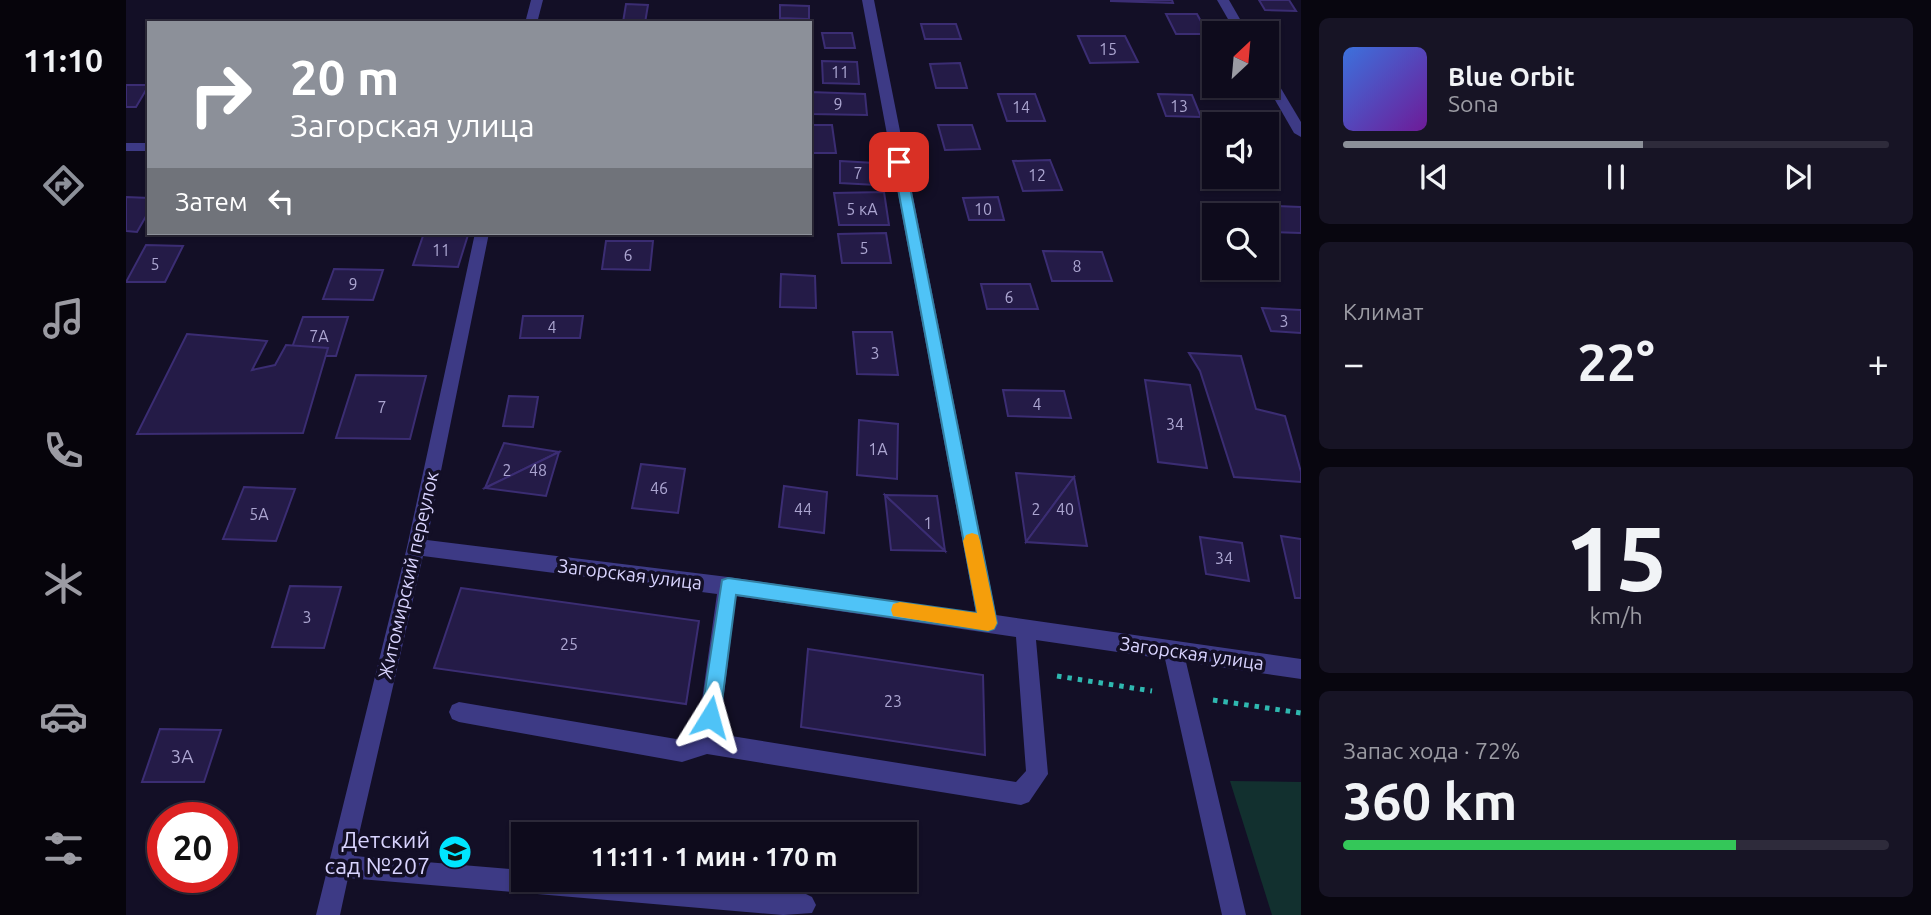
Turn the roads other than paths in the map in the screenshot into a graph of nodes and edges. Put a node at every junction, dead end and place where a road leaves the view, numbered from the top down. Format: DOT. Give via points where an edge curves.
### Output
graph roads {
  1 [pos="537,0"];
  2 [pos="868,0"];
  3 [pos="1223,0"];
  4 [pos="532,21"];
  5 [pos="1235,21"];
  6 [pos="1279,95"];
  7 [pos="1301,133"];
  8 [pos="126,147"];
  9 [pos="147,148"];
  10 [pos="482,235"];
  11 [pos="416,547"];
  12 [pos="728,586"];
  13 [pos="988,623"];
  14 [pos="1025,628"];
  15 [pos="1173,650"];
  16 [pos="1301,669"];
  17 [pos="459,712"];
  18 [pos="707,743"];
  19 [pos="340,866"];
  20 [pos="804,905"];
  21 [pos="328,915"];
  22 [pos="1234,915"];
  1 -- 4 [label="street"];
  2 -- 13 [label="street"];
  3 -- 5 [label="street"];
  6 -- 7 [label="street"];
  8 -- 9 [label="street"];
  10 -- 11 [label="street, Житомирский переулок"];
  11 -- 12 [label="street, Загорская улица"];
  11 -- 19 [label="street, Житомирский переулок"];
  12 -- 13 [label="street, Загорская улица"];
  12 -- 18 [label="street"];
  13 -- 14 [label="street, Загорская улица"];
  14 -- 15 [label="street, Загорская улица"];
  14 -- 18 [label="street" via="1037,774 1021,794"];
  15 -- 16 [label="street, Загорская улица"];
  15 -- 22 [label="street"];
  17 -- 18 [label="street" via="682,751"];
  19 -- 20 [label="street"];
  19 -- 21 [label="street, Житомирский переулок"];
}
